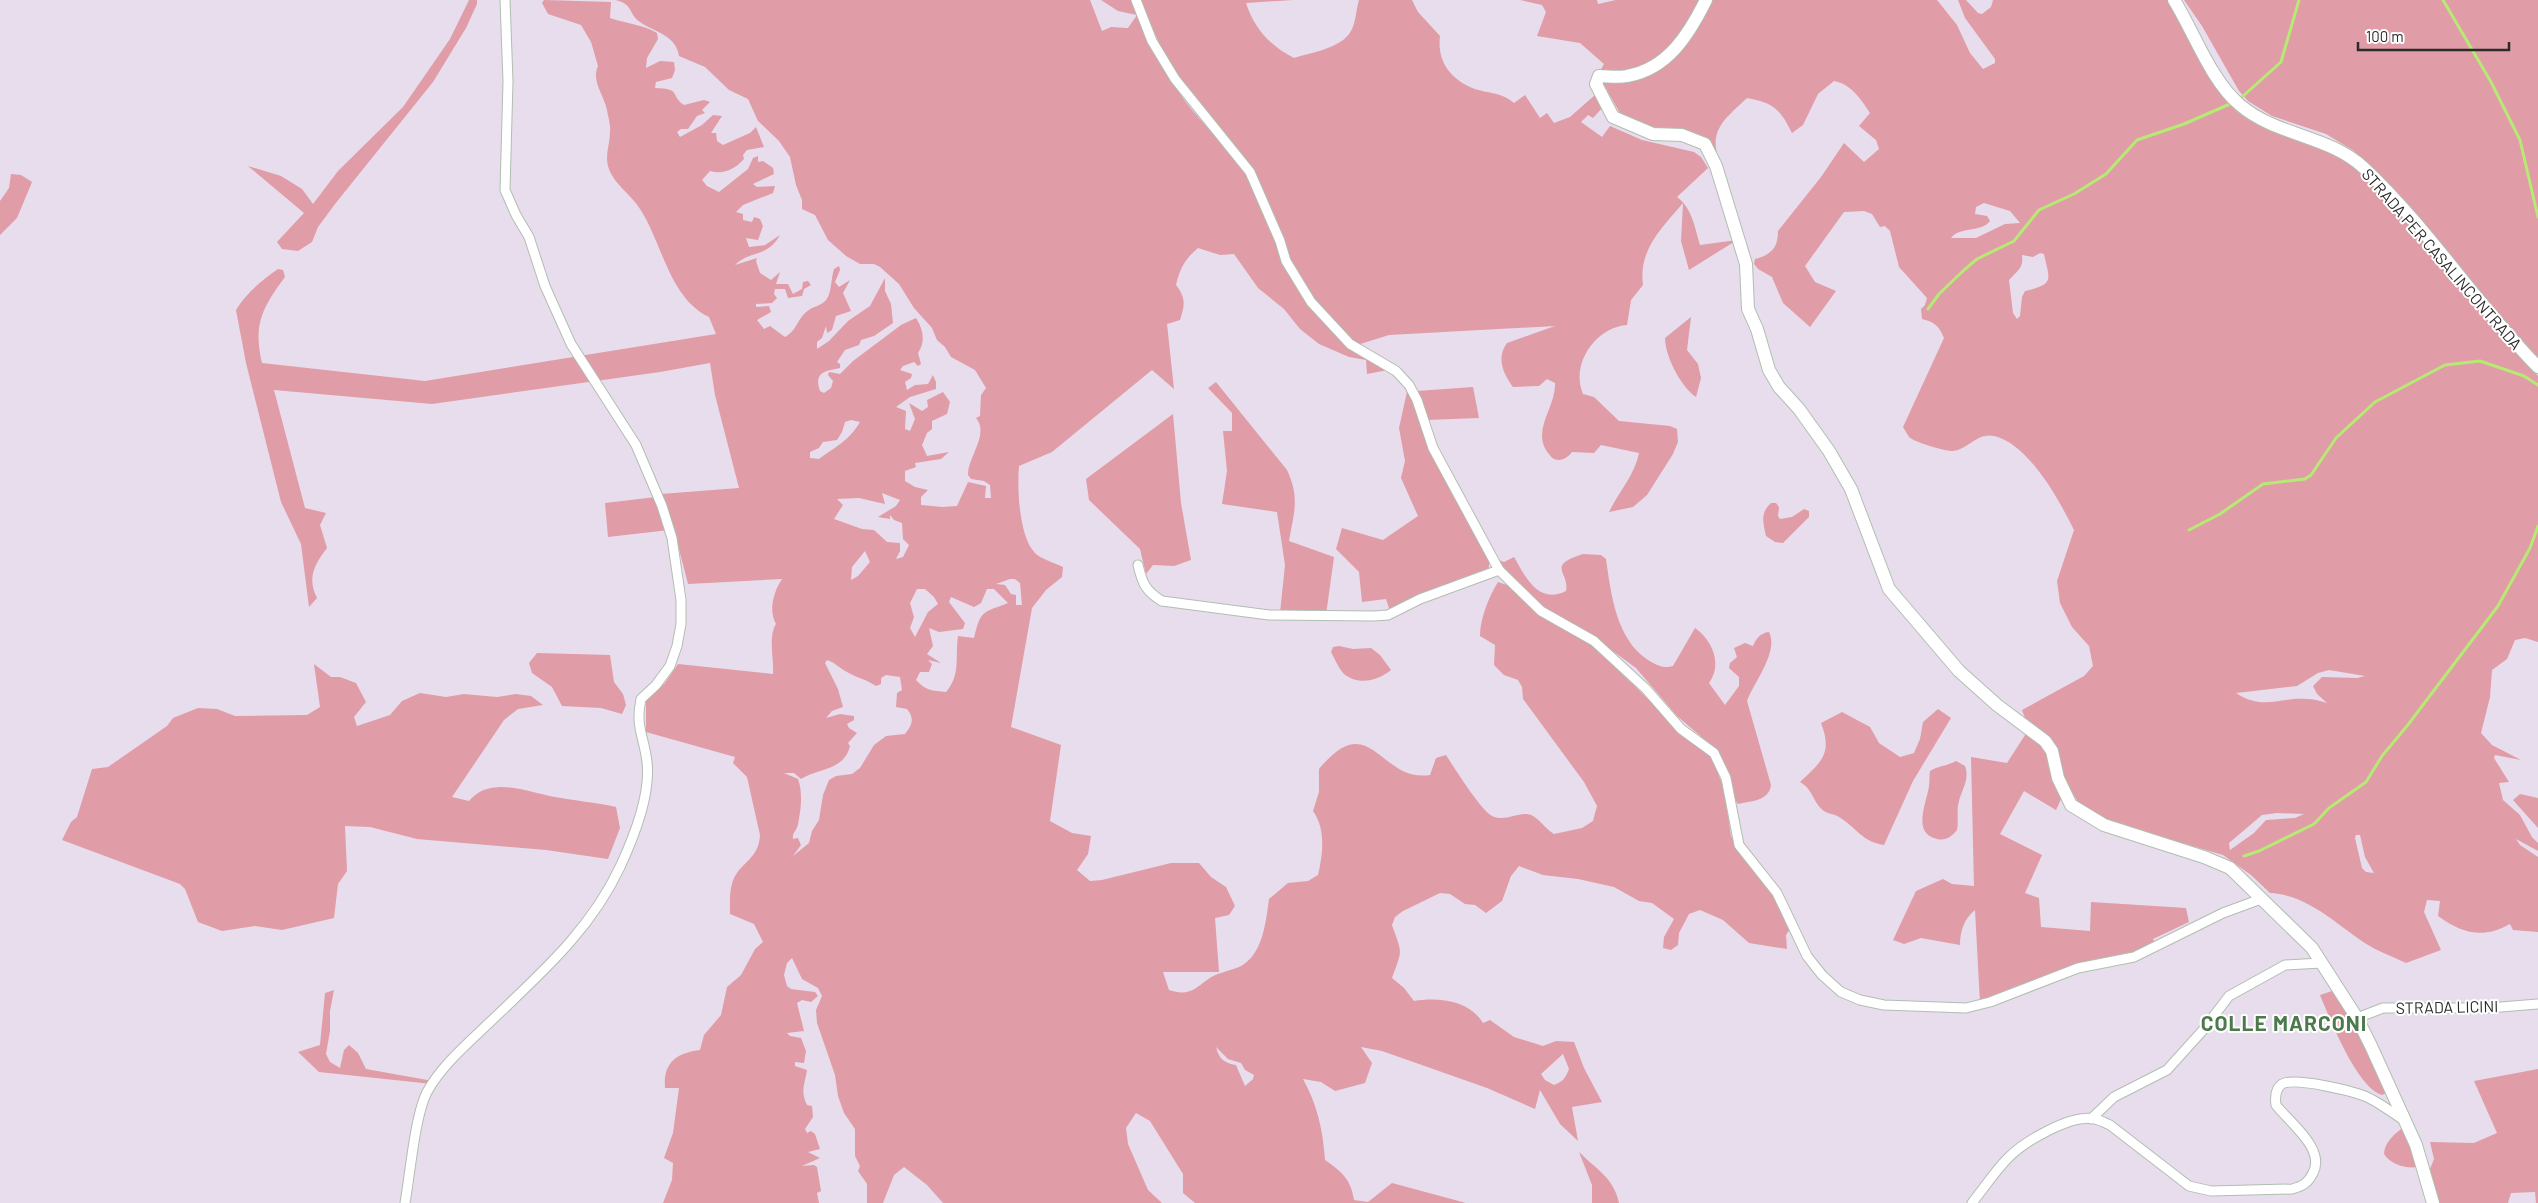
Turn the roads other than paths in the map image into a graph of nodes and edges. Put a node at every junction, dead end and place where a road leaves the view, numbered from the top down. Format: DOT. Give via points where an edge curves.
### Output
graph roads {
  1 [pos="505,0"];
  2 [pos="1136,0"];
  3 [pos="1706,0"];
  4 [pos="2174,0"];
  5 [pos="2538,367"];
  6 [pos="1138,564"];
  7 [pos="1499,570"];
  8 [pos="2261,899"];
  9 [pos="2321,962"];
  10 [pos="2538,1004"];
  11 [pos="2358,1018"];
  12 [pos="2091,1119"];
  13 [pos="2405,1121"];
  14 [pos="405,1203"];
  15 [pos="1972,1203"];
  16 [pos="2433,1203"];
  1 -- 14 [label="street" via="508,81 505,190 529,237 545,286 572,344 636,445 662,506 679,578 681,624 670,666 641,699 638,727 647,763 646,776 639,822 619,870 585,927 464,1047 427,1093 420,1114"];
  2 -- 7 [label="street" via="1152,41 1175,79 1250,172 1286,261 1311,302 1350,344 1396,371 1409,385 1433,448"];
  3 -- 8 [label="street" via="1693,27 1666,58 1639,73 1599,76 1596,84 1613,117 1653,134 1682,136 1705,144 1716,166 1746,264 1748,309 1769,370 1829,450 1851,489 1889,589 1959,671 1997,706 2045,741 2052,751 2058,778 2070,805 2104,825 2230,868"];
  4 -- 5 [label="street, STRADA PER CASALINCONTRADA" via="2221,84 2240,106 2267,122 2342,152 2364,168"];
  6 -- 7 [label="street" via="1143,585 1162,601 1269,615 1388,614"];
  7 -- 8 [label="street" via="1541,611 1582,632 1608,652 1681,729 1714,753 1726,778 1734,828 1742,850 1777,893 1807,956 1840,992 1860,1000 1909,1007 1966,1008 2078,968 2134,957 2223,913"];
  8 -- 9 [label="street" via="2312,948"];
  9 -- 11 [label="street"];
  9 -- 12 [label="street" via="2285,965 2229,996 2166,1070 2114,1097"];
  10 -- 11 [label="street, STRADA LICINI" via="2488,1008 2383,1008"];
  11 -- 13 [label="street"];
  12 -- 13 [label="street" via="2110,1125 2189,1186 2210,1191 2292,1189 2302,1186 2310,1178 2316,1159 2310,1143 2276,1105 2276,1092 2286,1083 2355,1093 2370,1098"];
  12 -- 15 [label="street" via="2069,1123 2028,1141 2008,1158"];
  13 -- 16 [label="street" via="2416,1145"];
}
